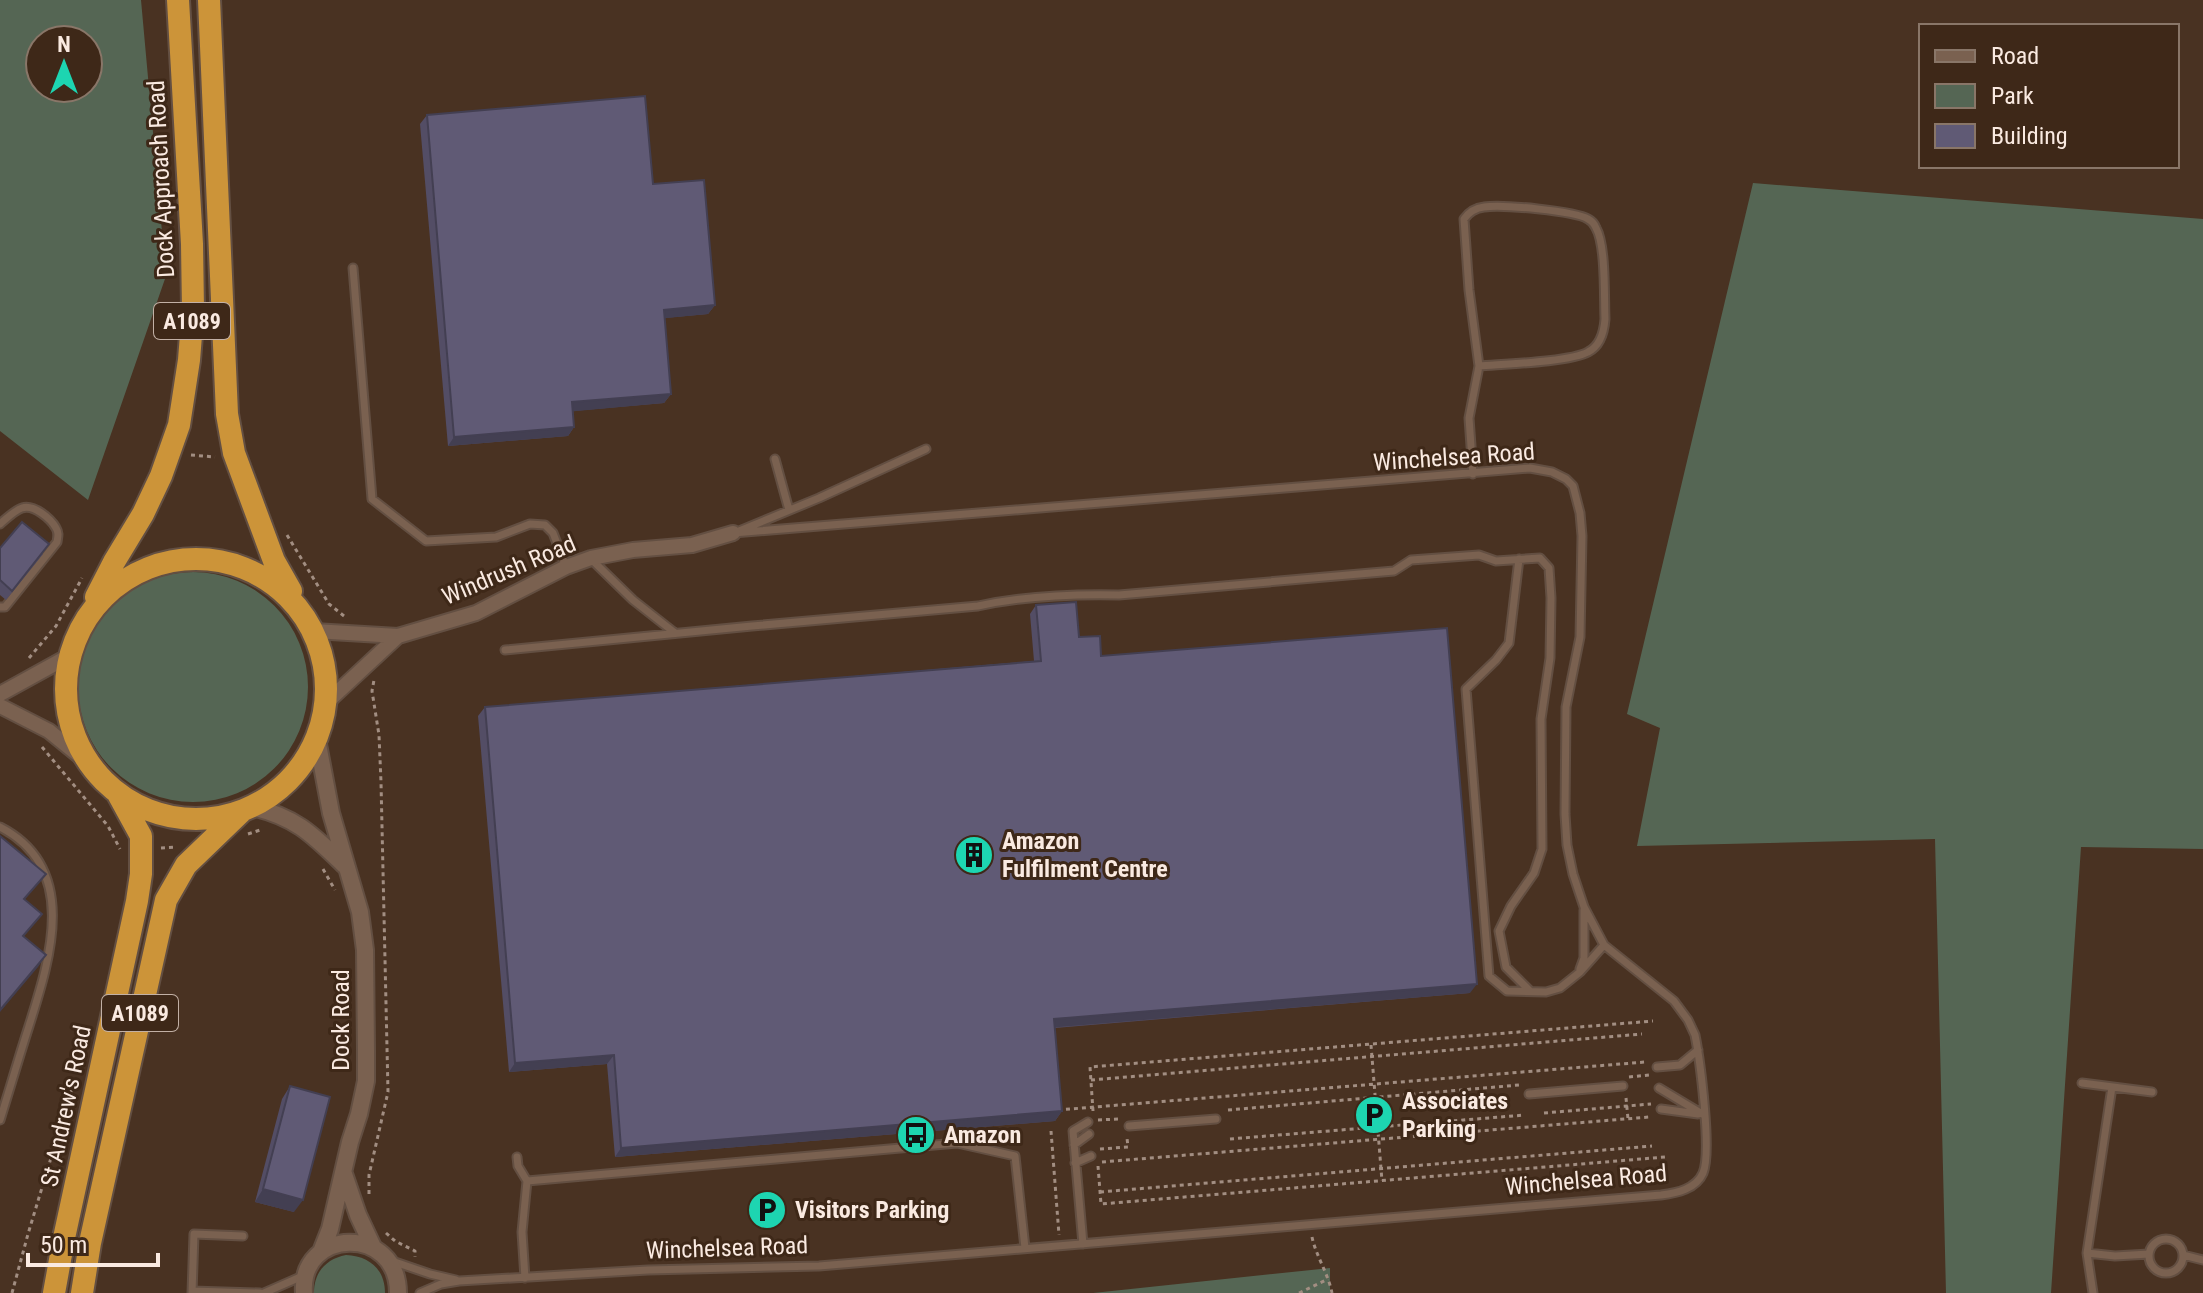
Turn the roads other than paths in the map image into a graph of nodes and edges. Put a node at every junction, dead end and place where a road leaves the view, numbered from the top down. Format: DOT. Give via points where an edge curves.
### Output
graph roads {
  1 [pos="178,0"];
  2 [pos="209,0"];
  3 [pos="353,268"];
  4 [pos="1479,366"];
  5 [pos="926,449"];
  6 [pos="775,459"];
  7 [pos="1473,474"];
  8 [pos="789,510"];
  9 [pos="0,524"];
  10 [pos="733,533"];
  11 [pos="591,558"];
  12 [pos="1519,559"];
  13 [pos="566,567"];
  14 [pos="0,607"];
  15 [pos="85,619"];
  16 [pos="310,624"];
  17 [pos="675,633"];
  18 [pos="398,636"];
  19 [pos="505,650"];
  20 [pos="69,656"];
  21 [pos="0,694"];
  22 [pos="327,702"];
  23 [pos="0,706"];
  24 [pos="317,739"];
  25 [pos="87,762"];
  26 [pos="118,794"];
  27 [pos="247,809"];
  28 [pos="0,827"];
  29 [pos="345,866"];
  30 [pos="1584,907"];
  31 [pos="1604,945"];
  32 [pos="1580,972"];
  33 [pos="1529,990"];
  34 [pos="1698,1050"];
  35 [pos="1657,1067"];
  36 [pos="2082,1083"];
  37 [pos="1623,1086"];
  38 [pos="2112,1087"];
  39 [pos="1659,1088"];
  40 [pos="2152,1092"];
  41 [pos="1529,1094"];
  42 [pos="1660,1106"];
  43 [pos="1704,1115"];
  44 [pos="1216,1119"];
  45 [pos="0,1120"];
  46 [pos="1088,1122"];
  47 [pos="1127,1125"];
  48 [pos="1089,1134"];
  49 [pos="1074,1145"];
  50 [pos="1094,1153"];
  51 [pos="517,1157"];
  52 [pos="1075,1163"];
  53 [pos="344,1173"];
  54 [pos="527,1181"];
  55 [pos="243,1236"];
  56 [pos="1083,1244"];
  57 [pos="373,1247"];
  58 [pos="1025,1248"];
  59 [pos="321,1252"];
  60 [pos="2087,1253"];
  61 [pos="2149,1254"];
  62 [pos="2183,1255"];
  63 [pos="388,1260"];
  64 [pos="2203,1260"];
  65 [pos="305,1275"];
  66 [pos="525,1278"];
  67 [pos="459,1281"];
  68 [pos="192,1292"];
  69 [pos="54,1293"];
  70 [pos="82,1293"];
  71 [pos="262,1293"];
  72 [pos="304,1293"];
  73 [pos="398,1293"];
  74 [pos="420,1293"];
  75 [pos="2093,1293"];
  1 -- 15 [label="highway, Dock Approach Road / A1089" via="192,244 189,360 170,449 143,514"];
  2 -- 16 [label="highway, A1089" via="227,414 236,458 274,561"];
  3 -- 13 [label="lane" via="372,499 426,541 496,537 530,524 545,525"];
  4 -- 4 [label="lane" via="1464,219 1469,211 1510,207 1591,220 1602,252 1605,319 1599,342 1590,352 1573,357"];
  4 -- 7 [label="lane" via="1469,418"];
  5 -- 8 [label="lane"];
  6 -- 8 [label="lane"];
  7 -- 10 [label="lane, Winchelsea Road"];
  7 -- 30 [label="lane, Winchelsea Road" via="1530,468 1552,472 1573,486 1581,524 1582,601 1566,707 1565,814 1567,845"];
  8 -- 10 [label="lane"];
  9 -- 14 [label="lane" via="30,507 58,534 57,542"];
  10 -- 11 [label="street, Windrush Road" via="692,545"];
  11 -- 13 [label="street, Windrush Road"];
  11 -- 17 [label="lane"];
  12 -- 17 [label="lane" via="1496,561 1479,555 1411,560 1394,571 1009,599"];
  12 -- 33 [label="lane" via="1540,558 1549,568 1551,598 1541,719 1542,849 1534,873 1499,931 1506,967"];
  12 -- 33 [label="lane" via="1509,643 1466,689 1489,976 1507,991"];
  13 -- 18 [label="street, Windrush Road" via="476,613"];
  15 -- 16 [label="highway" via="99,600 137,572 171,561 206,558 230,562 273,582"];
  15 -- 20 [label="highway"];
  16 -- 18 [label="street, Windrush Road"];
  16 -- 22 [label="highway" via="326,671"];
  17 -- 19 [label="lane"];
  18 -- 22 [label="street, Windrush Road"];
  20 -- 21 [label="street"];
  20 -- 25 [label="highway" via="67,711"];
  22 -- 24 [label="highway"];
  23 -- 25 [label="street" via="49,731"];
  24 -- 27 [label="highway" via="291,779"];
  24 -- 29 [label="street, Dock Road"];
  25 -- 26 [label="highway"];
  26 -- 27 [label="highway" via="158,814 186,819"];
  26 -- 69 [label="highway, St Andrew's Road / A1089" via="141,836 141,874"];
  27 -- 29 [label="street, Dock Road" via="275,812 295,822"];
  27 -- 70 [label="highway, A1089" via="186,865 166,900"];
  28 -- 45 [label="lane" via="32,851 44,870 53,916 47,969"];
  29 -- 53 [label="street, Dock Road" via="357,898 365,950 366,1081"];
  30 -- 31 [label="lane, Winchelsea Road"];
  30 -- 32 [label="lane"];
  31 -- 32 [label="lane"];
  31 -- 34 [label="lane, Winchelsea Road" via="1674,1001 1688,1020"];
  32 -- 33 [label="lane" via="1560,988"];
  34 -- 35 [label="lane" via="1680,1065"];
  34 -- 43 [label="lane, Winchelsea Road"];
  36 -- 38 [label="lane"];
  37 -- 41 [label="lane"];
  38 -- 40 [label="lane"];
  38 -- 60 [label="lane"];
  39 -- 43 [label="lane"];
  42 -- 43 [label="lane"];
  43 -- 56 [label="lane, Winchelsea Road" via="1703,1173 1680,1192"];
  44 -- 47 [label="lane"];
  46 -- 49 [label="lane" via="1073,1131"];
  48 -- 49 [label="lane"];
  49 -- 52 [label="lane"];
  50 -- 52 [label="lane"];
  51 -- 54 [label="lane"];
  52 -- 56 [label="lane"];
  53 -- 57 [label="street"];
  53 -- 59 [label="street, Dock Road"];
  54 -- 58 [label="lane" via="957,1143 1015,1156"];
  54 -- 66 [label="lane"];
  55 -- 68 [label="lane" via="194,1234"];
  56 -- 58 [label="lane, Winchelsea Road"];
  57 -- 59 [label="street" via="346,1242"];
  57 -- 63 [label="street"];
  58 -- 66 [label="lane, Winchelsea Road" via="807,1266"];
  59 -- 65 [label="street, Dock Road"];
  60 -- 61 [label="lane"];
  60 -- 75 [label="lane"];
  61 -- 62 [label="lane" via="2158,1241 2168,1239"];
  61 -- 62 [label="lane" via="2164,1273 2180,1266"];
  62 -- 64 [label="lane"];
  63 -- 67 [label="lane, Winchelsea Road"];
  63 -- 73 [label="street"];
  65 -- 71 [label="lane"];
  65 -- 72 [label="street"];
  66 -- 67 [label="lane, Winchelsea Road"];
  67 -- 74 [label="lane, Winchelsea Road"];
  68 -- 71 [label="lane"];
}
